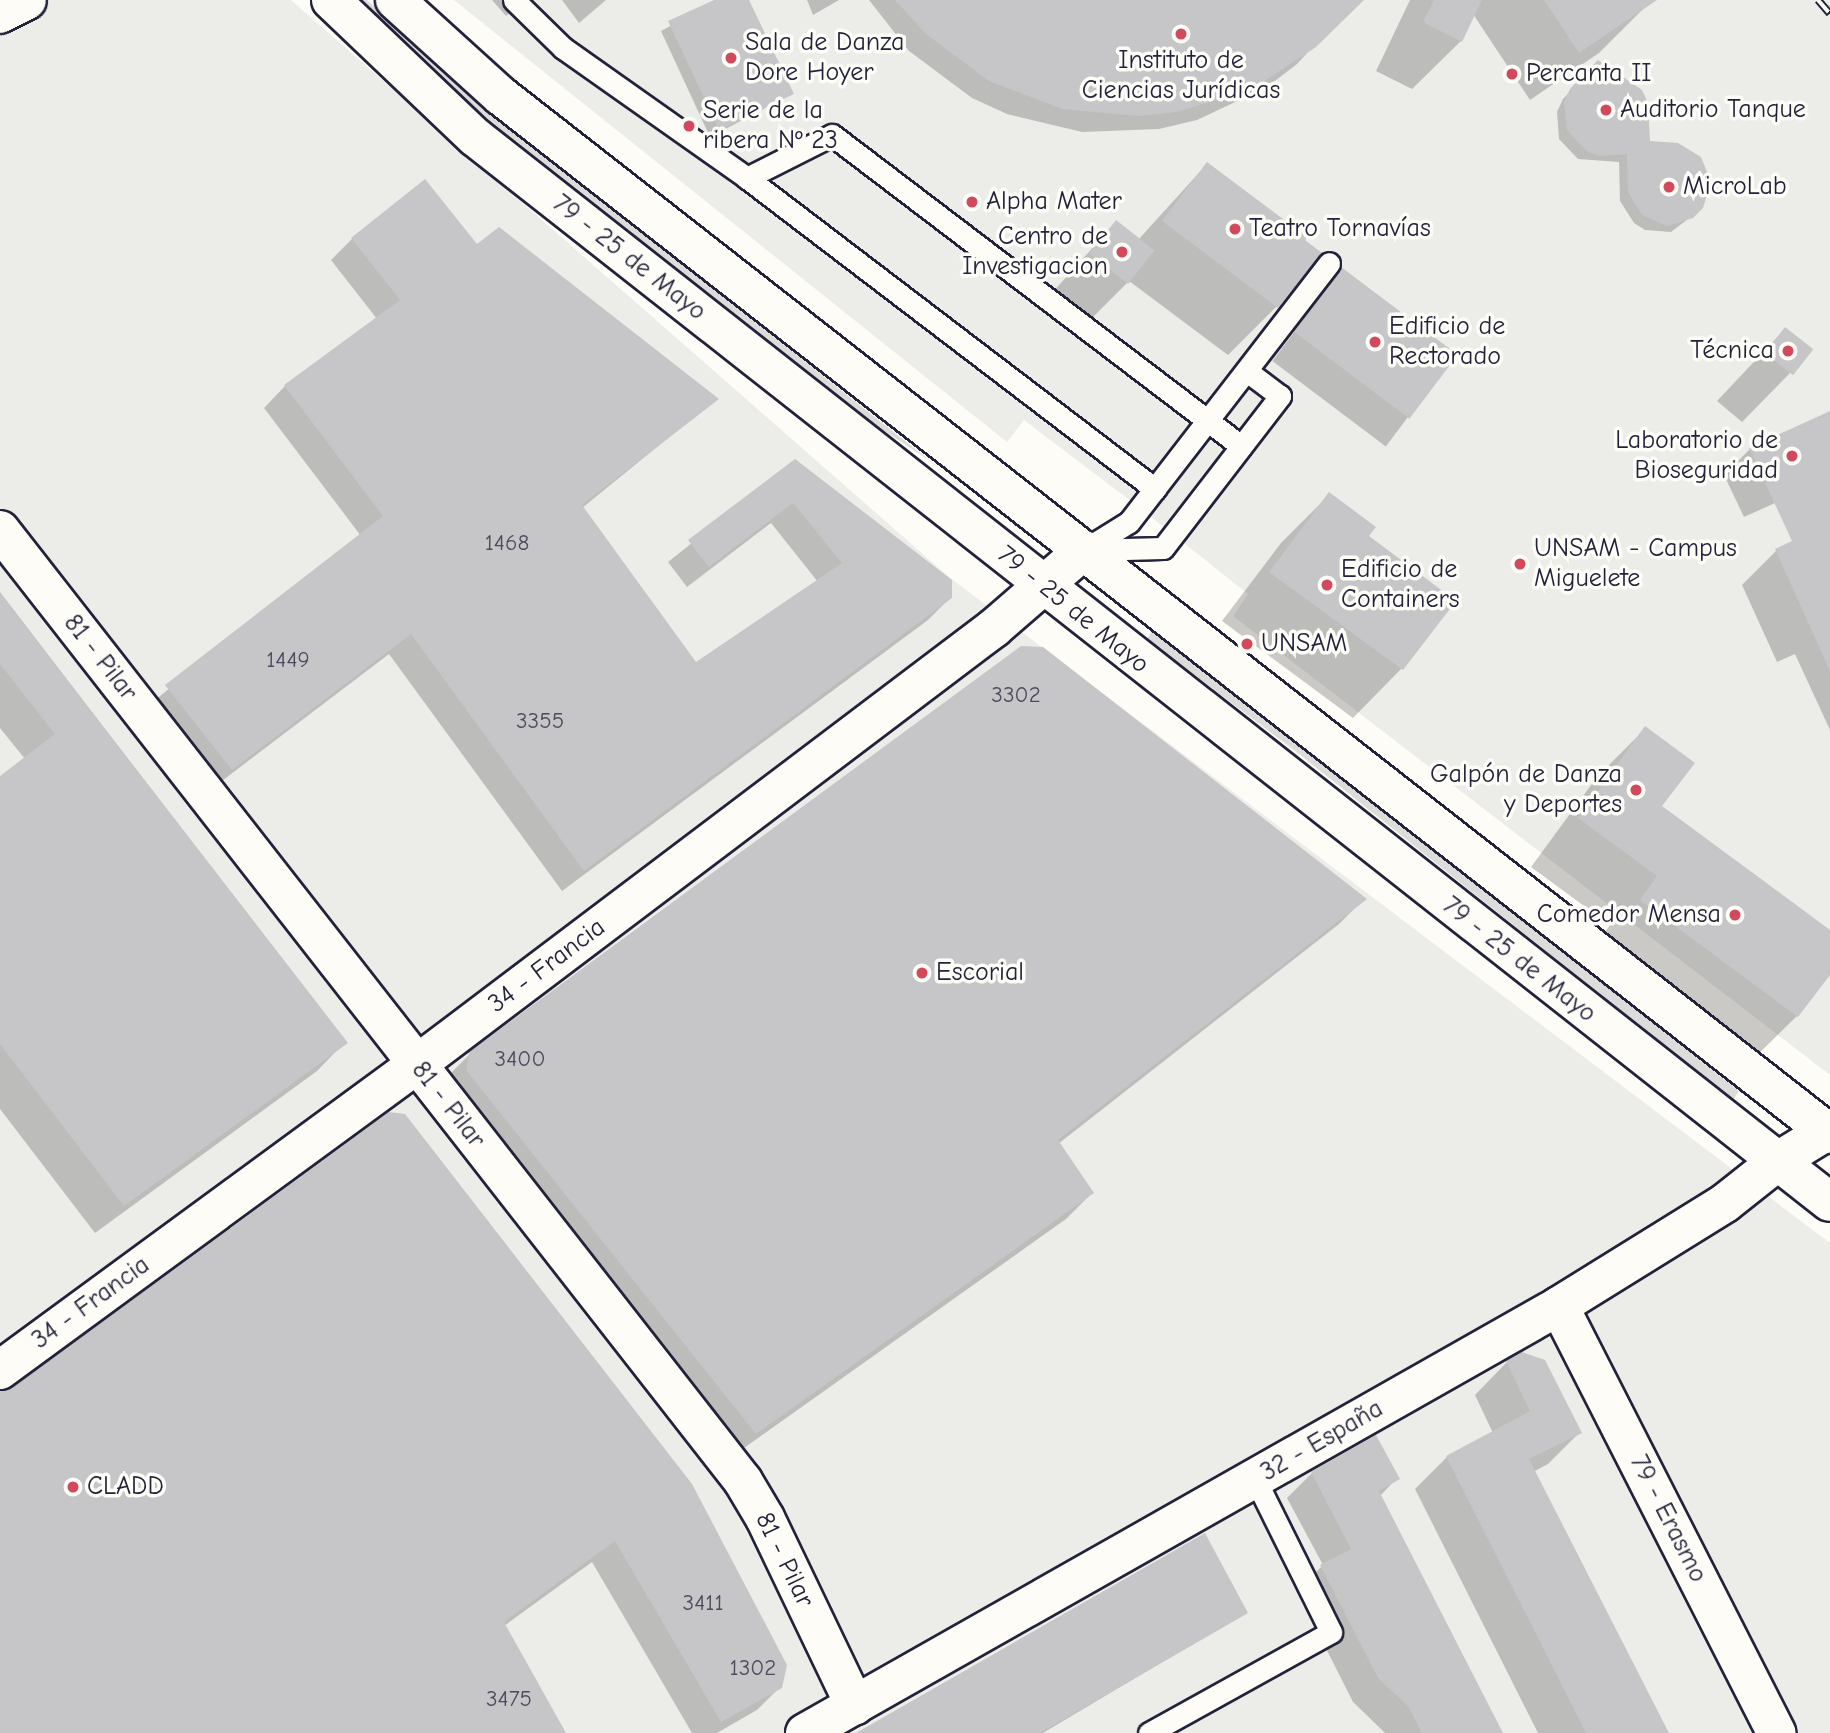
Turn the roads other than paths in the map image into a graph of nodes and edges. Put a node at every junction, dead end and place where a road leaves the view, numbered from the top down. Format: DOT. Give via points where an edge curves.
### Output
graph roads {
  1 [pos="27,0"];
  2 [pos="331,0"];
  3 [pos="395,0"];
  4 [pos="514,0"];
  5 [pos="0,14"];
  6 [pos="747,178"];
  7 [pos="1329,263"];
  8 [pos="1247,371"];
  9 [pos="1208,422"];
  10 [pos="1241,446"];
  11 [pos="1155,489"];
  12 [pos="0,530"];
  13 [pos="1084,550"];
  14 [pos="1043,587"];
  15 [pos="416,1065"];
  16 [pos="1829,1132"];
  17 [pos="1778,1161"];
  18 [pos="1830,1202"];
  19 [pos="1559,1306"];
  20 [pos="0,1370"];
  21 [pos="1255,1479"];
  22 [pos="855,1706"];
  23 [pos="805,1733"];
  24 [pos="1149,1733"];
  25 [pos="1777,1733"];
  1 -- 5 [label="street"];
  2 -- 14 [label="street, 79 - 25 de Mayo" via="475,137"];
  3 -- 13 [label="street, 79 - 25 de Mayo" via="500,96"];
  4 -- 6 [label="lane" via="563,48"];
  6 -- 9 [label="lane" via="832,135"];
  6 -- 11 [label="lane"];
  7 -- 8 [label="lane"];
  8 -- 9 [label="lane"];
  8 -- 10 [label="lane" via="1280,396"];
  9 -- 10 [label="lane"];
  9 -- 11 [label="lane"];
  10 -- 13 [label="lane" via="1163,548"];
  11 -- 13 [label="lane" via="1129,522"];
  12 -- 15 [label="street, 81 - Pilar"];
  13 -- 14 [label="street, 34 - Francia"];
  13 -- 16 [label="street, 79 - 25 de Mayo"];
  14 -- 15 [label="street, 34 - Francia"];
  14 -- 17 [label="street, 79 - 25 de Mayo"];
  15 -- 20 [label="street, 34 - Francia"];
  15 -- 22 [label="street, 81 - Pilar" via="743,1480"];
  16 -- 17 [label="street, 32 - España"];
  17 -- 18 [label="street, 79 - 25 de Mayo"];
  17 -- 19 [label="street, 32 - España" via="1725,1203"];
  19 -- 21 [label="street, 32 - España"];
  19 -- 25 [label="street, 79 - Erasmo"];
  21 -- 22 [label="street, 32 - España"];
  21 -- 24 [label="lane" via="1331,1632"];
  22 -- 23 [label="street, 32 - España"];
}
